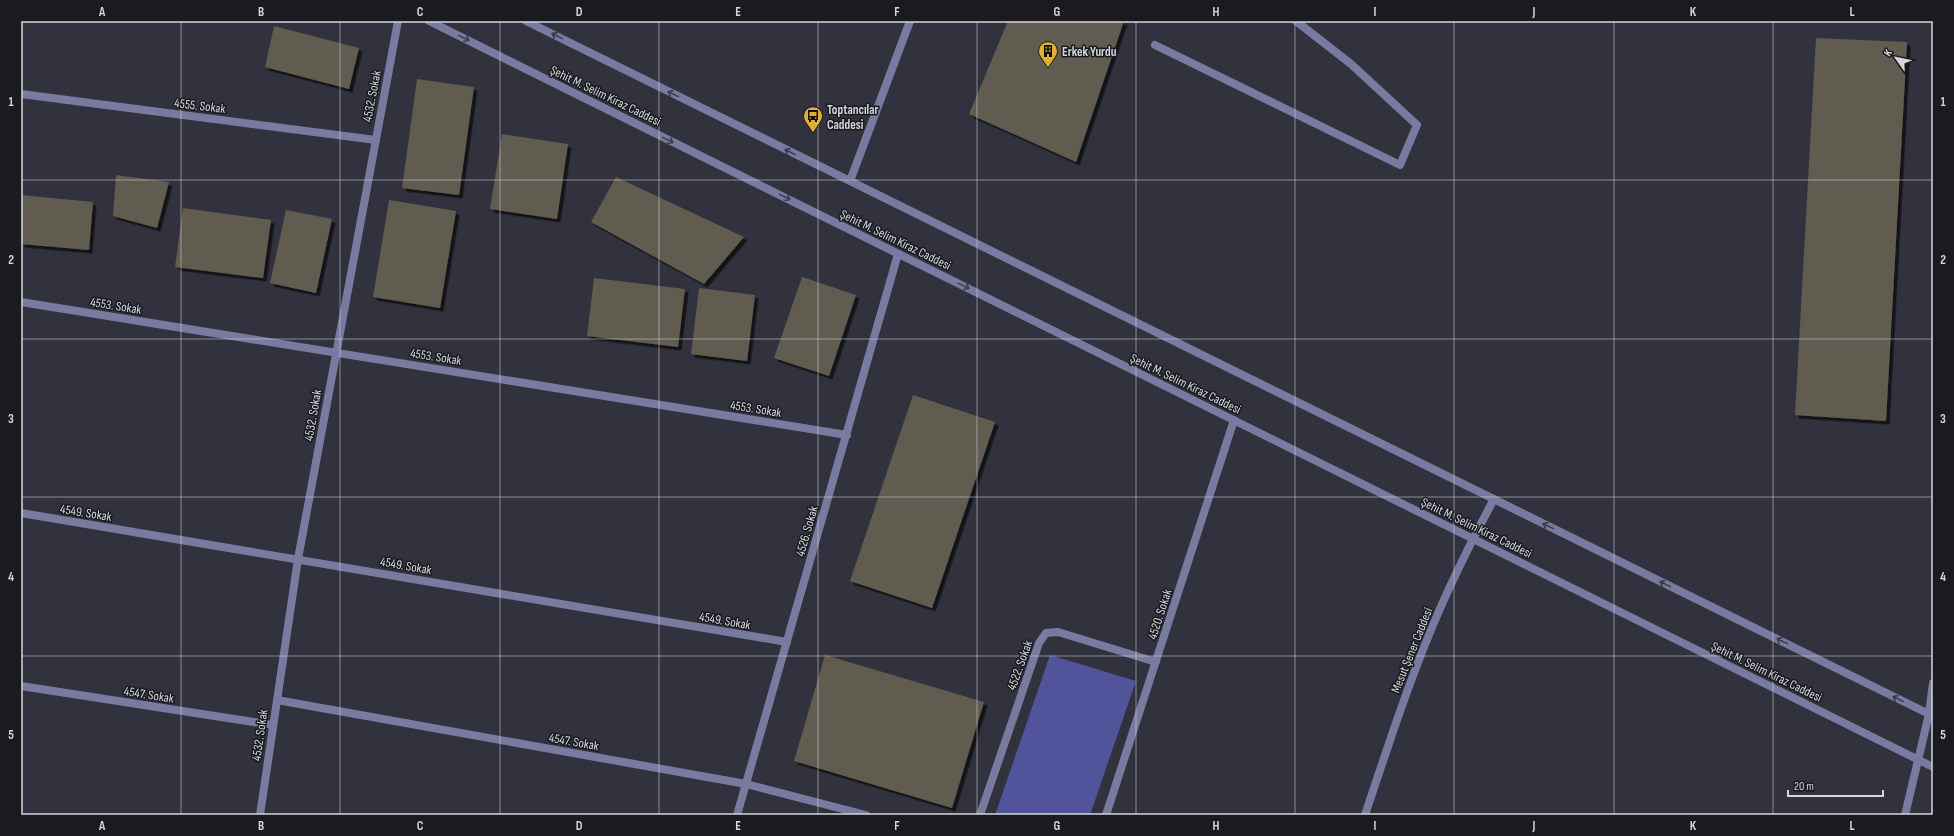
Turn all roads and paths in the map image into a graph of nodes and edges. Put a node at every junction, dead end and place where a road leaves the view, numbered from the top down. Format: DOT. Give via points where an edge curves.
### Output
graph roads {
  1 [pos="398,21"];
  2 [pos="429,21"];
  3 [pos="526,21"];
  4 [pos="910,21"];
  5 [pos="1296,21"];
  6 [pos="1156,45"];
  7 [pos="21,94"];
  8 [pos="376,140"];
  9 [pos="850,181"];
  10 [pos="898,254"];
  11 [pos="21,302"];
  12 [pos="336,352"];
  13 [pos="1234,420"];
  14 [pos="847,435"];
  15 [pos="1494,499"];
  16 [pos="21,513"];
  17 [pos="1473,539"];
  18 [pos="298,559"];
  19 [pos="787,642"];
  20 [pos="1156,662"];
  21 [pos="1933,683"];
  22 [pos="21,686"];
  23 [pos="277,700"];
  24 [pos="1931,715"];
  25 [pos="273,725"];
  26 [pos="1918,760"];
  27 [pos="1933,767"];
  28 [pos="746,784"];
  29 [pos="260,815"];
  30 [pos="738,815"];
  31 [pos="866,815"];
  32 [pos="980,815"];
  33 [pos="1106,815"];
  34 [pos="1365,815"];
  35 [pos="1905,815"];
  1 -- 8 [label="street, 4532. Sokak"];
  2 -- 10 [label="street, Şehit M. Selim Kiraz Caddesi, one-way"];
  9 -- 3 [label="street, one-way"];
  4 -- 9 [label="street"];
  5 -- 6 [label="street" via="1351,64 1417,125 1400,164"];
  7 -- 8 [label="street, 4555. Sokak"];
  8 -- 12 [label="street, 4532. Sokak"];
  9 -- 15 [label="street"];
  10 -- 13 [label="street, Şehit M. Selim Kiraz Caddesi, one-way"];
  10 -- 14 [label="street, 4526. Sokak"];
  11 -- 12 [label="street, 4553. Sokak"];
  12 -- 14 [label="street, 4553. Sokak"];
  12 -- 18 [label="street, 4532. Sokak"];
  13 -- 17 [label="street, Şehit M. Selim Kiraz Caddesi"];
  13 -- 20 [label="street, 4520. Sokak"];
  14 -- 19 [label="street, 4526. Sokak"];
  15 -- 17 [label="street, Mesut Şener Caddesi"];
  24 -- 15 [label="street, one-way"];
  16 -- 18 [label="street, 4549. Sokak"];
  17 -- 26 [label="street, Şehit M. Selim Kiraz Caddesi"];
  17 -- 34 [label="street, Mesut Şener Caddesi" via="1433,625 1403,702"];
  18 -- 19 [label="street, 4549. Sokak"];
  18 -- 23 [label="street, 4532. Sokak"];
  19 -- 28 [label="street, 4526. Sokak"];
  20 -- 32 [label="street, 4522. Sokak" via="1058,632 1046,633 1039,643"];
  20 -- 33 [label="street, 4520. Sokak"];
  21 -- 24 [label="street"];
  22 -- 25 [label="street, 4547. Sokak"];
  23 -- 25 [label="street, 4532. Sokak"];
  23 -- 28 [label="street, 4547. Sokak"];
  24 -- 26 [label="street"];
  25 -- 29 [label="street, 4532. Sokak"];
  26 -- 27 [label="street, Şehit M. Selim Kiraz Caddesi"];
  26 -- 35 [label="street"];
  28 -- 30 [label="street, 4526. Sokak"];
  28 -- 31 [label="street, 4547. Sokak"];
}
